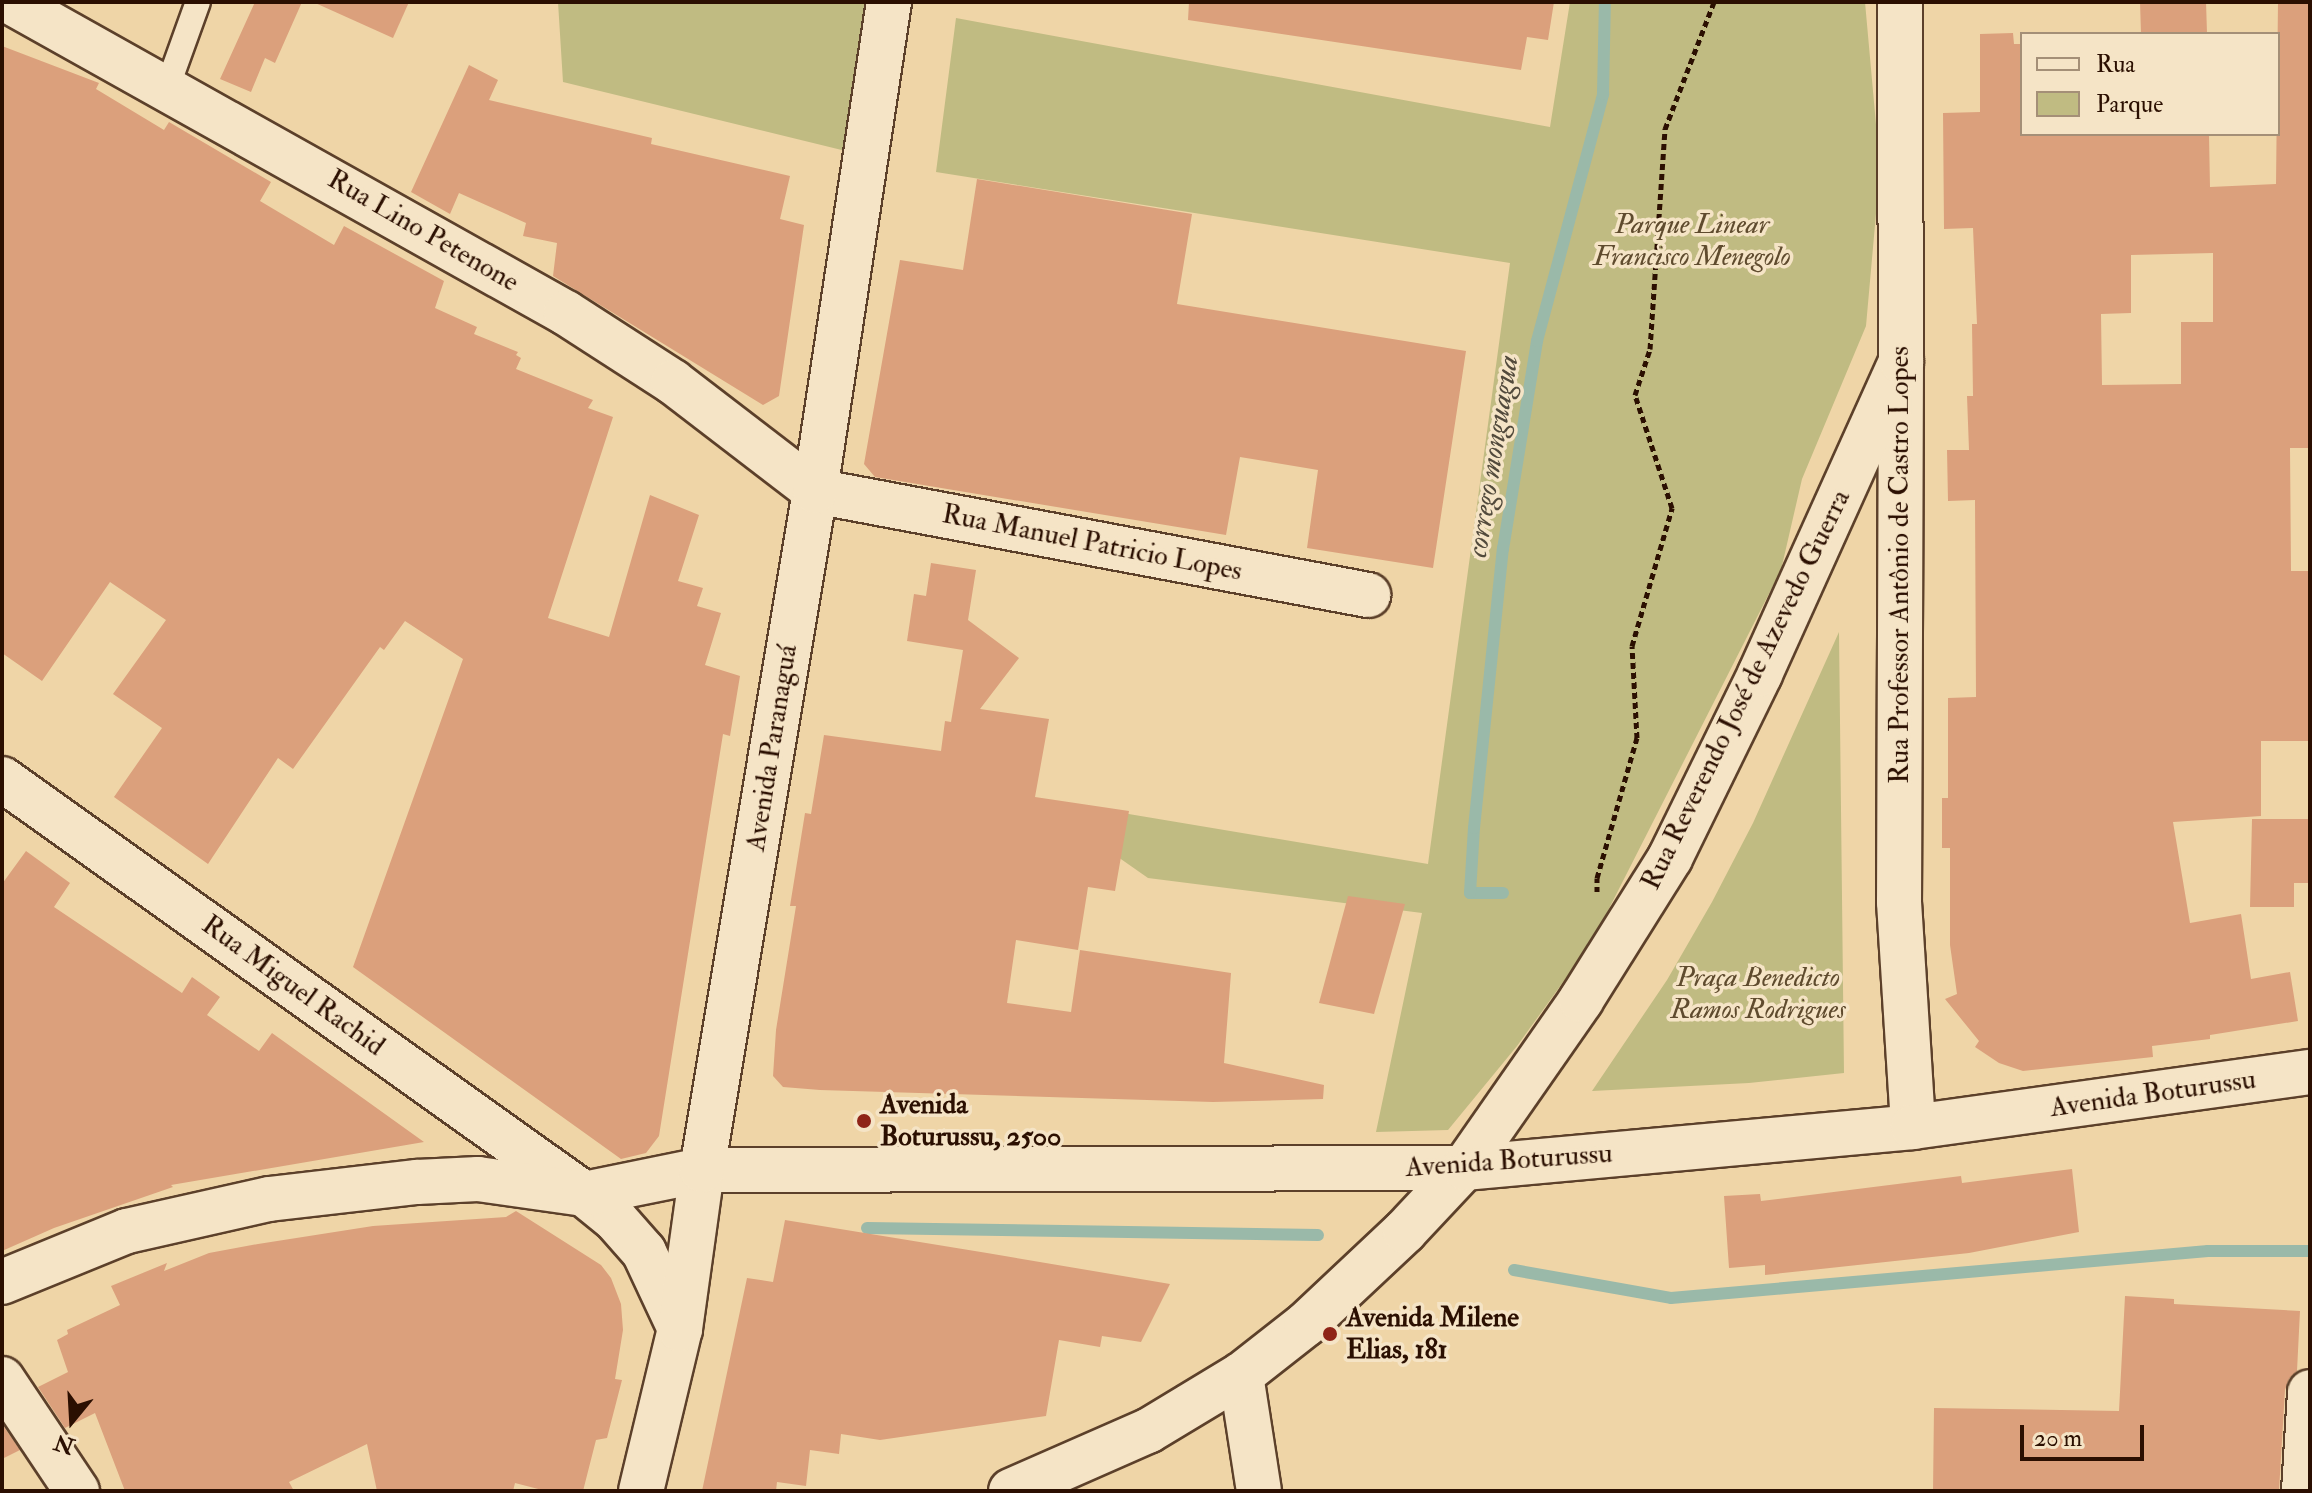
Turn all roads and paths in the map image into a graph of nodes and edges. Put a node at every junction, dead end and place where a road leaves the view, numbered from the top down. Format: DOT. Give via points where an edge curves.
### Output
graph roads {
  1 [pos="11,2"];
  2 [pos="198,2"];
  3 [pos="889,2"];
  4 [pos="1714,2"];
  5 [pos="1900,2"];
  6 [pos="167,88"];
  7 [pos="1901,361"];
  8 [pos="815,491"];
  9 [pos="1368,595"];
  10 [pos="2,779"];
  11 [pos="1597,906"];
  12 [pos="2310,1072"];
  13 [pos="1913,1127"];
  14 [pos="1464,1168"];
  15 [pos="702,1170"];
  16 [pos="584,1194"];
  17 [pos="2,1282"];
  18 [pos="680,1329"];
  19 [pos="1241,1375"];
  20 [pos="2,1379"];
  21 [pos="2310,1392"];
  22 [pos="77,1491"];
  23 [pos="641,1491"];
  24 [pos="1011,1491"];
  25 [pos="1259,1491"];
  26 [pos="2304,1491"];
  1 -- 6 [label="main road, Rua Lino Petenone"];
  2 -- 6 [label="lane"];
  3 -- 8 [label="main road, Avenida Paranaguá"];
  4 -- 11 [label="path" via="1665,129 1650,349 1635,395 1672,508 1632,646 1637,738 1597,878"];
  5 -- 7 [label="main road, Rua Professor Antônio de Castro Lopes"];
  6 -- 8 [label="main road, Rua Lino Petenone" via="566,313 673,382"];
  7 -- 13 [label="main road, Rua Professor Antônio de Castro Lopes" via="1899,902"];
  7 -- 14 [label="main road, Rua Reverendo José de Azevedo Guerra" via="1760,674 1670,858 1581,1000"];
  8 -- 9 [label="main road, Rua Manuel Patricio Lopes"];
  8 -- 15 [label="main road, Avenida Paranaguá"];
  10 -- 16 [label="main road, Rua Miguel Rachid"];
  12 -- 13 [label="main road, Avenida Boturussu"];
  13 -- 14 [label="main road, Avenida Boturussu"];
  14 -- 15 [label="main road, Avenida Boturussu"];
  14 -- 19 [label="main road, Rua Reverendo José de Azevedo Guerra" via="1317,1314"];
  15 -- 16 [label="main road"];
  15 -- 18 [label="main road, Avenida Paranaguá"];
  16 -- 17 [label="main road" via="478,1179 269,1199 127,1231"];
  16 -- 18 [label="main road, Rua Miguel Rachid" via="644,1252"];
  18 -- 23 [label="main road, Avenida Paranaguá"];
  19 -- 24 [label="main road, Rua Reverendo José de Azevedo Guerra" via="1148,1431"];
  19 -- 25 [label="main road"];
  20 -- 22 [label="main road"];
  21 -- 26 [label="main road"];
}
